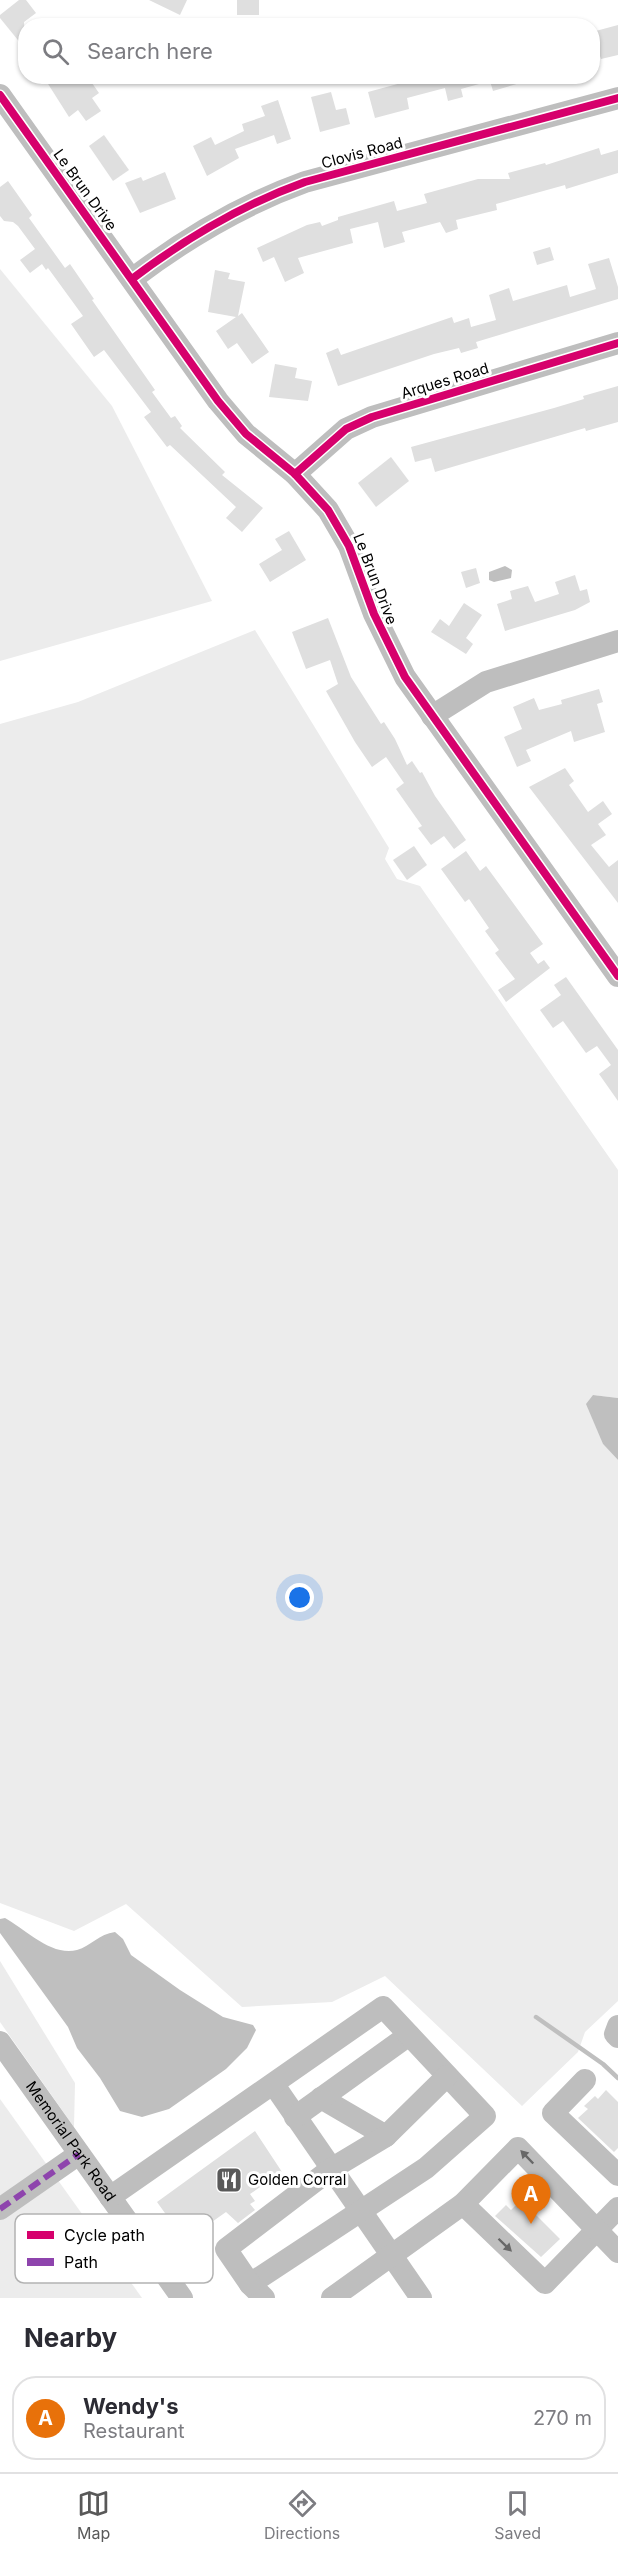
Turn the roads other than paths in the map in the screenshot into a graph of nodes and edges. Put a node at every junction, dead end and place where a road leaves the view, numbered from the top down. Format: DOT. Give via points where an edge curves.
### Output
graph roads {
  1 [pos="0,94"];
  2 [pos="618,98"];
  3 [pos="132,279"];
  4 [pos="618,343"];
  5 [pos="295,474"];
  6 [pos="618,641"];
  7 [pos="432,716"];
  8 [pos="618,976"];
  9 [pos="618,2026"];
  10 [pos="409,2035"];
  11 [pos="618,2037"];
  12 [pos="0,2042"];
  13 [pos="447,2076"];
  14 [pos="585,2080"];
  15 [pos="273,2085"];
  16 [pos="321,2098"];
  17 [pos="295,2117"];
  18 [pos="386,2136"];
  19 [pos="79,2154"];
  20 [pos="331,2169"];
  21 [pos="618,2175"];
  22 [pos="110,2198"];
  23 [pos="463,2204"];
  24 [pos="618,2208"];
  25 [pos="0,2209"];
  26 [pos="360,2211"];
  27 [pos="122,2214"];
  28 [pos="597,2229"];
  29 [pos="618,2252"];
  30 [pos="392,2255"];
  31 [pos="171,2283"];
  32 [pos="257,2291"];
  33 [pos="182,2298"];
  34 [pos="332,2298"];
  35 [pos="421,2298"];
  1 -- 3 [label="street, Le Brun Drive"];
  2 -- 3 [label="street, Clovis Road" via="272,194 195,234"];
  3 -- 5 [label="street, Le Brun Drive" via="218,401 246,434"];
  4 -- 5 [label="street, Arques Road" via="372,417 346,429"];
  5 -- 7 [label="street, Le Brun Drive" via="340,528 388,649"];
  6 -- 7 [label="street" via="486,682"];
  7 -- 8 [label="street, Le Brun Drive"];
  9 -- 11 [label="street"];
  10 -- 13 [label="street"];
  10 -- 15 [label="street" via="383,2007"];
  10 -- 16 [label="street"];
  12 -- 19 [label="street, Memorial Park Road"];
  13 -- 18 [label="street"];
  13 -- 26 [label="street" via="485,2116 426,2168"];
  14 -- 21 [label="street" via="553,2113"];
  15 -- 17 [label="street"];
  15 -- 22 [label="street"];
  16 -- 17 [label="street"];
  16 -- 18 [label="street"];
  17 -- 20 [label="street"];
  18 -- 20 [label="street"];
  19 -- 22 [label="street, Memorial Park Road"];
  19 -- 25 [label="street"];
  20 -- 26 [label="street"];
  20 -- 32 [label="street" via="226,2249"];
  22 -- 27 [label="street, Memorial Park Road"];
  23 -- 28 [label="street, one-way" via="544,2283"];
  28 -- 23 [label="street, one-way" via="518,2148"];
  23 -- 30 [label="street"];
  24 -- 28 [label="street"];
  26 -- 30 [label="street"];
  26 -- 32 [label="street"];
  28 -- 29 [label="street"];
  30 -- 34 [label="street"];
  30 -- 35 [label="street"];
  31 -- 33 [label="street, Memorial Park Road"];
}
